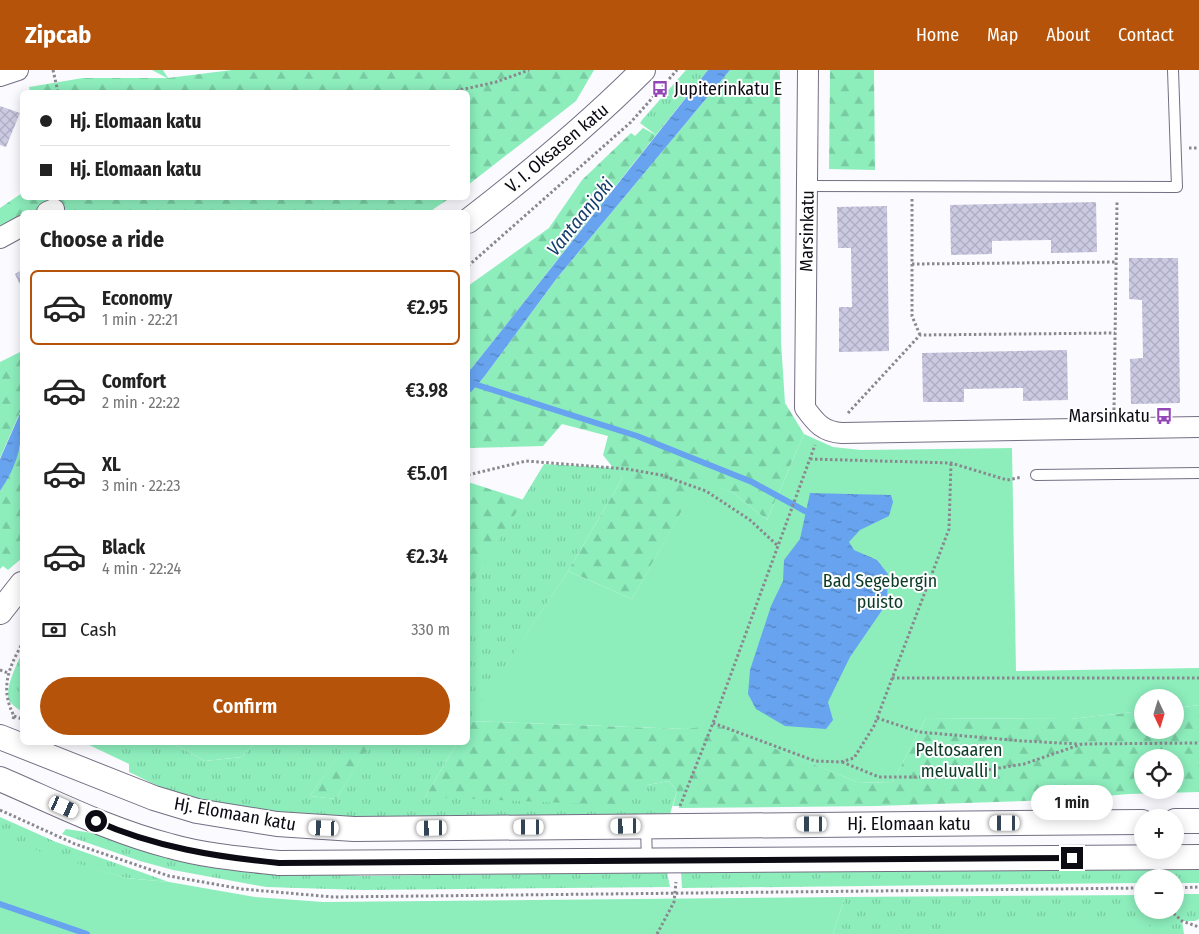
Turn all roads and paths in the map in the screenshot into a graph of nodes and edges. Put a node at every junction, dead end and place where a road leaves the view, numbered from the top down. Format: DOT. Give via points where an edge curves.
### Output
graph roads {
  1 [pos="18,70"];
  2 [pos="53,70"];
  3 [pos="529,70"];
  4 [pos="643,70"];
  5 [pos="677,70"];
  6 [pos="808,70"];
  7 [pos="1173,70"];
  8 [pos="0,76"];
  9 [pos="58,90"];
  10 [pos="460,90"];
  11 [pos="807,186"];
  12 [pos="911,186"];
  13 [pos="1118,186"];
  14 [pos="470,219"];
  15 [pos="20,227"];
  16 [pos="0,238"];
  17 [pos="1116,262"];
  18 [pos="470,264"];
  19 [pos="912,264"];
  20 [pos="1115,333"];
  21 [pos="920,335"];
  22 [pos="1199,427"];
  23 [pos="1114,428"];
  24 [pos="828,430"];
  25 [pos="810,458"];
  26 [pos="951,463"];
  27 [pos="1199,473"];
  28 [pos="470,475"];
  29 [pos="1036,475"];
  30 [pos="778,546"];
  31 [pos="20,587"];
  32 [pos="0,612"];
  33 [pos="20,648"];
  34 [pos="0,670"];
  35 [pos="8,673"];
  36 [pos="892,678"];
  37 [pos="1199,678"];
  38 [pos="14,716"];
  39 [pos="20,718"];
  40 [pos="877,718"];
  41 [pos="713,723"];
  42 [pos="2,739"];
  43 [pos="1199,743"];
  44 [pos="1082,744"];
  45 [pos="841,762"];
  46 [pos="0,779"];
  47 [pos="1184,821"];
  48 [pos="1199,821"];
  49 [pos="1134,822"];
  50 [pos="676,825"];
  51 [pos="646,826"];
  52 [pos="1199,857"];
  53 [pos="647,862"];
  54 [pos="1199,887"];
  55 [pos="1184,888"];
  56 [pos="1180,919"];
  57 [pos="1199,927"];
  1 -- 8 [label="street"];
  2 -- 9 [label="path"];
  3 -- 10 [label="path"];
  4 -- 14 [label="street, V. I. Oksasen katu" via="538,167"];
  5 -- 18 [label="path" via="631,122"];
  6 -- 11 [label="street, Marsinkatu"];
  7 -- 13 [label="lane" via="1177,187"];
  11 -- 12 [label="lane"];
  11 -- 24 [label="street, Marsinkatu" via="805,408 816,424"];
  12 -- 13 [label="lane"];
  12 -- 19 [label="path"];
  13 -- 17 [label="path"];
  15 -- 16 [label="street"];
  17 -- 19 [label="path"];
  17 -- 20 [label="path"];
  19 -- 21 [label="path" via="912,316"];
  20 -- 21 [label="path"];
  20 -- 23 [label="path"];
  21 -- 24 [label="path"];
  22 -- 23 [label="street"];
  23 -- 24 [label="street"];
  24 -- 25 [label="path"];
  25 -- 26 [label="path"];
  25 -- 30 [label="path"];
  26 -- 29 [label="path" via="1007,480"];
  26 -- 36 [label="path" via="949,529"];
  27 -- 29 [label="lane"];
  28 -- 30 [label="path" via="526,461 661,475 706,491 750,520"];
  30 -- 41 [label="path"];
  31 -- 32 [label="street"];
  33 -- 35 [label="path"];
  34 -- 35 [label="path"];
  35 -- 38 [label="path" via="3,686 4,696"];
  36 -- 37 [label="path"];
  36 -- 40 [label="path"];
  38 -- 39 [label="path"];
  38 -- 42 [label="path"];
  40 -- 44 [label="path" via="919,732"];
  40 -- 45 [label="path" via="854,758"];
  41 -- 45 [label="path" via="815,761"];
  41 -- 50 [label="path" via="679,808"];
  42 -- 51 [label="street, Hj. Elomaan katu" via="154,798 197,811 277,824 354,829"];
  43 -- 44 [label="path"];
  44 -- 45 [label="path" via="1024,764 943,777 878,777"];
  46 -- 53 [label="street, Hj. Elomaan katu" via="112,828 171,847 238,859 332,864"];
  47 -- 48 [label="street"];
  49 -- 50 [label="street, Hj. Elomaan katu"];
  50 -- 51 [label="street, Hj. Elomaan katu"];
  51 -- 53 [label="lane"];
  52 -- 53 [label="street, Hj. Elomaan katu"];
  54 -- 55 [label="path"];
  56 -- 57 [label="path"];
}
